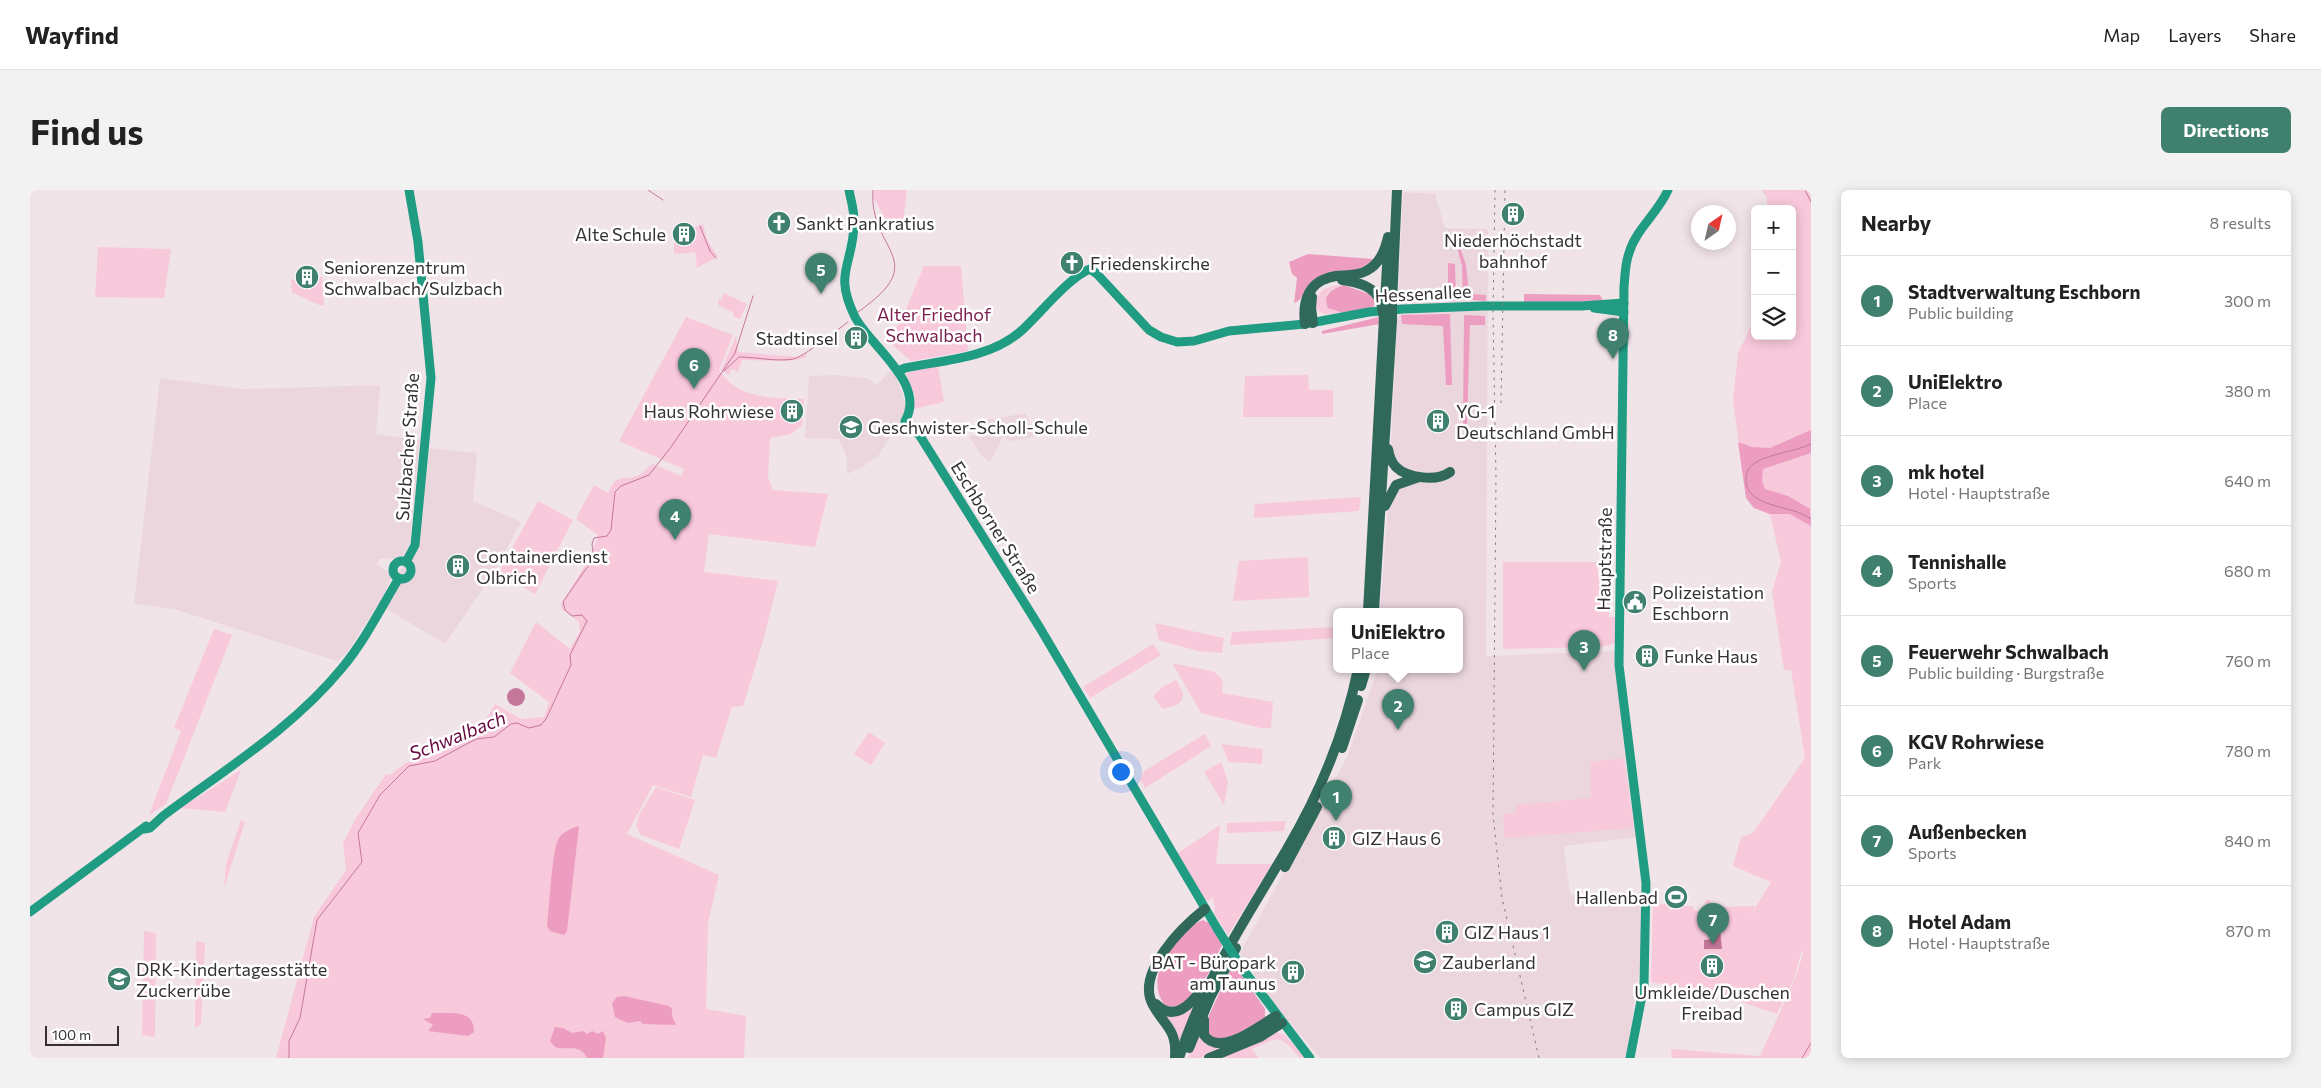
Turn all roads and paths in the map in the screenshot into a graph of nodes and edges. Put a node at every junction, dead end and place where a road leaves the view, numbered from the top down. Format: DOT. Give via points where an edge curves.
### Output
graph roads {
  1 [pos="409,190"];
  2 [pos="850,190"];
  3 [pos="1391,190"];
  4 [pos="1397,190"];
  5 [pos="1668,190"];
  6 [pos="1388,237"];
  7 [pos="1386,302"];
  8 [pos="1624,308"];
  9 [pos="1387,320"];
  10 [pos="1309,324"];
  11 [pos="898,371"];
  12 [pos="1386,440"];
  13 [pos="1450,472"];
  14 [pos="1420,476"];
  15 [pos="1381,519"];
  16 [pos="1368,608"];
  17 [pos="1374,608"];
  18 [pos="1357,673"];
  19 [pos="1365,673"];
  20 [pos="1205,909"];
  21 [pos="30,912"];
  22 [pos="1216,967"];
  23 [pos="1150,988"];
  24 [pos="1210,998"];
  25 [pos="1279,1019"];
  26 [pos="1175,1058"];
  27 [pos="1179,1058"];
  28 [pos="1186,1058"];
  29 [pos="1209,1058"];
  30 [pos="1310,1058"];
  31 [pos="1630,1058"];
  1 -- 21 [label="street, Sulzbacher Straße" via="418,242 431,378 415,545 406,562 411,573 406,578 399,578 355,651 328,684 262,742"];
  2 -- 11 [label="street" via="854,225 843,281 846,296 857,320"];
  3 -- 6 [label="highway"];
  4 -- 7 [label="highway"];
  5 -- 8 [label="street, Hauptstraße" via="1629,251"];
  6 -- 7 [label="highway"];
  6 -- 10 [label="highway" via="1383,254 1368,271 1329,278 1313,286 1305,301"];
  7 -- 9 [label="highway, bridge"];
  7 -- 10 [label="highway" via="1356,282 1335,280 1316,290 1311,298"];
  8 -- 10 [label="street, Hessenallee" via="1483,306 1403,309"];
  8 -- 31 [label="street, Hauptstraße" via="1619,664 1646,883 1644,985"];
  9 -- 12 [label="highway"];
  9 -- 16 [label="highway"];
  10 -- 11 [label="street, Hessenallee" via="1229,331 1185,342 1169,340 1149,330 1091,269 997,348"];
  11 -- 20 [label="street, Eschborner Straße" via="911,401 905,421 920,436 1040,628"];
  12 -- 14 [label="highway" via="1390,458 1396,467"];
  12 -- 15 [label="highway"];
  13 -- 14 [label="highway" via="1443,476"];
  14 -- 15 [label="highway" via="1396,485 1388,496"];
  15 -- 17 [label="highway"];
  18 -- 22 [label="highway" via="1342,730 1318,789 1288,848"];
  19 -- 24 [label="highway" via="1349,732 1324,792"];
  20 -- 23 [label="highway" via="1180,931 1162,954 1151,977"];
  20 -- 25 [label="street, Eschborner Straße, bridge"];
  22 -- 23 [label="highway" via="1191,1003 1181,1010 1169,1012 1160,1007"];
  22 -- 27 [label="highway"];
  23 -- 26 [label="highway" via="1154,1007 1174,1035"];
  24 -- 25 [label="highway" via="1203,1031 1215,1044 1232,1042"];
  24 -- 28 [label="highway"];
  25 -- 29 [label="highway" via="1260,1037"];
  25 -- 30 [label="street, Eschborner Straße"];
}
